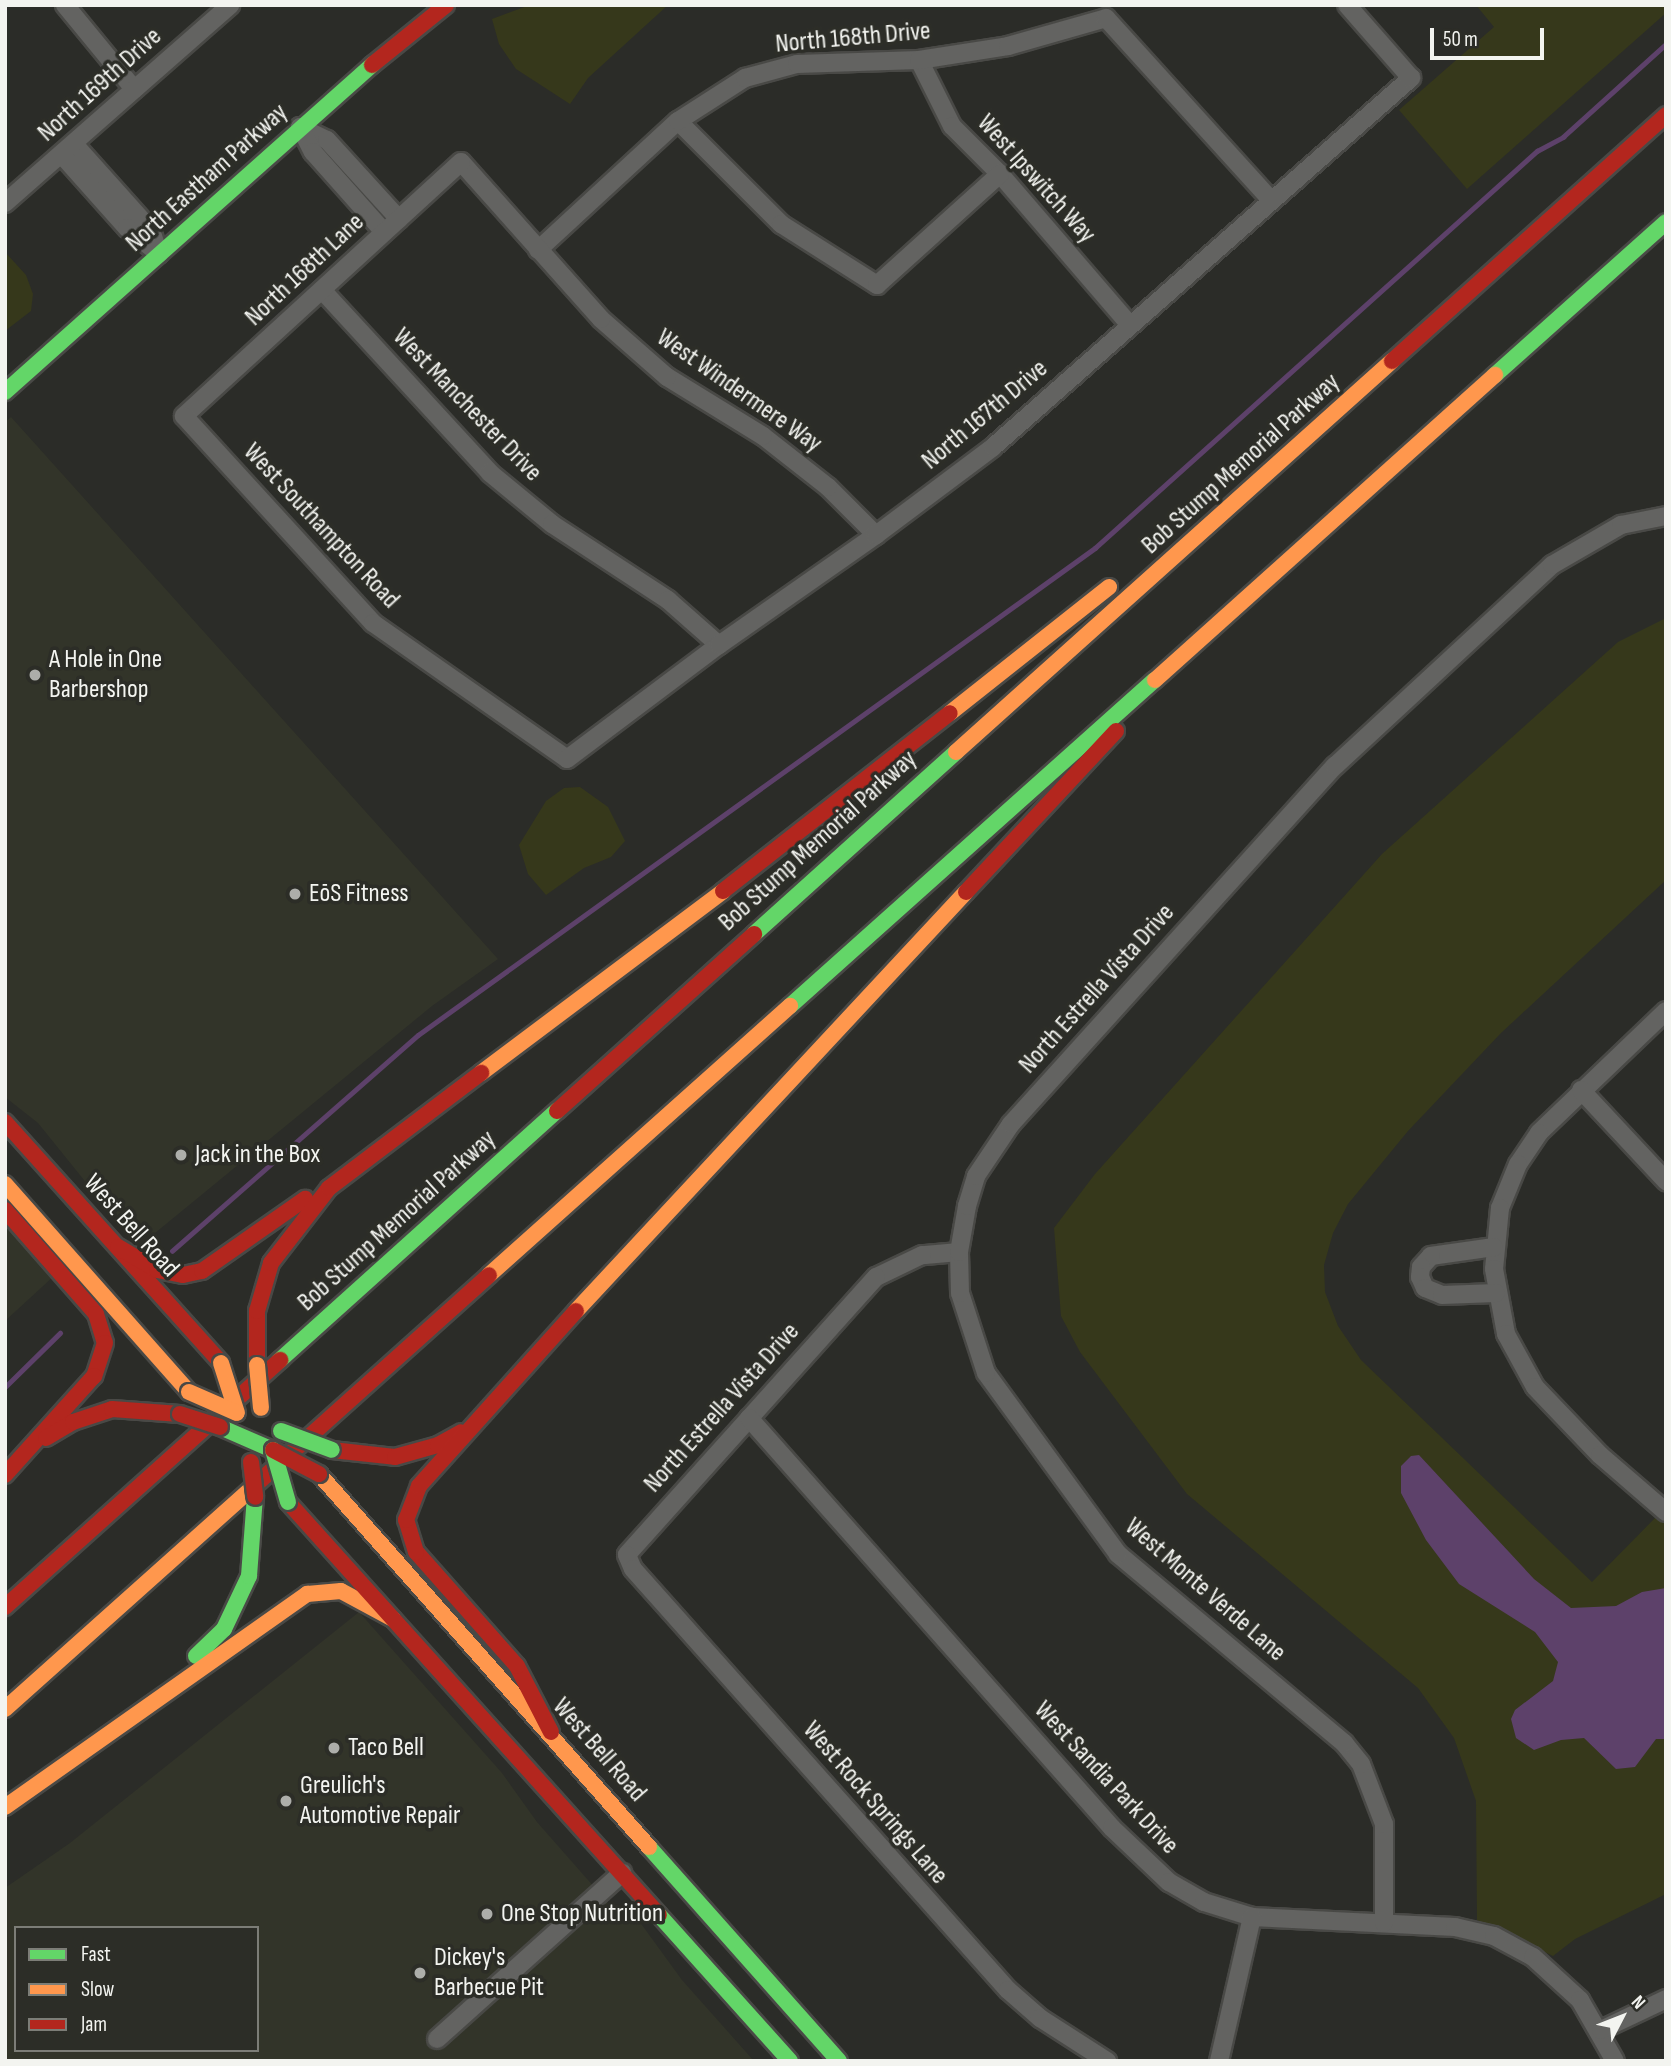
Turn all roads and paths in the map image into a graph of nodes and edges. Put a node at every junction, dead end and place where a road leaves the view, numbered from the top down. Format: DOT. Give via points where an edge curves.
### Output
graph roads {
  1 [pos="65,5"];
  2 [pos="230,5"];
  3 [pos="446,5"];
  4 [pos="1347,5"];
  5 [pos="919,60"];
  6 [pos="134,89"];
  7 [pos="1666,115"];
  8 [pos="678,121"];
  9 [pos="300,127"];
  10 [pos="68,150"];
  11 [pos="461,162"];
  12 [pos="1000,174"];
  13 [pos="1270,199"];
  14 [pos="5,204"];
  15 [pos="399,219"];
  16 [pos="1666,222"];
  17 [pos="384,232"];
  18 [pos="538,250"];
  19 [pos="159,254"];
  20 [pos="322,290"];
  21 [pos="1436,322"];
  22 [pos="1129,324"];
  23 [pos="5,392"];
  24 [pos="184,416"];
  25 [pos="1665,510"];
  26 [pos="1184,523"];
  27 [pos="876,535"];
  28 [pos="1124,574"];
  29 [pos="719,645"];
  30 [pos="1156,674"];
  31 [pos="567,759"];
  32 [pos="1666,1011"];
  33 [pos="1581,1090"];
  34 [pos="5,1122"];
  35 [pos="1666,1181"];
  36 [pos="5,1184"];
  37 [pos="329,1188"];
  38 [pos="5,1210"];
  39 [pos="118,1247"];
  40 [pos="1494,1247"];
  41 [pos="959,1252"];
  42 [pos="1497,1301"];
  43 [pos="237,1413"];
  44 [pos="263,1416"];
  45 [pos="750,1418"];
  46 [pos="473,1422"];
  47 [pos="220,1427"];
  48 [pos="244,1438"];
  49 [pos="274,1450"];
  50 [pos="25,1454"];
  51 [pos="251,1462"];
  52 [pos="5,1475"];
  53 [pos="1666,1512"];
  54 [pos="627,1555"];
  55 [pos="5,1607"];
  56 [pos="393,1619"];
  57 [pos="145,1706"];
  58 [pos="5,1709"];
  59 [pos="551,1732"];
  60 [pos="5,1807"];
  61 [pos="622,1873"];
  62 [pos="1252,1917"];
  63 [pos="1384,1923"];
  64 [pos="1666,1999"];
  65 [pos="1601,2030"];
  66 [pos="437,2039"];
  67 [pos="790,2061"];
  68 [pos="839,2061"];
  69 [pos="1107,2061"];
  70 [pos="1219,2061"];
  71 [pos="1615,2061"];
  1 -- 6 [label="street"];
  2 -- 6 [label="street, North 169th Drive"];
  3 -- 9 [label="main road, North Eastham Parkway"];
  4 -- 13 [label="street, North 167th Drive" via="1411,78"];
  5 -- 8 [label="street, North 168th Drive" via="797,64 745,78"];
  5 -- 12 [label="street, West Ipswitch Way" via="952,126"];
  5 -- 13 [label="street, North 168th Drive" via="1007,46 1106,18"];
  6 -- 10 [label="street, North 169th Drive"];
  7 -- 21 [label="main road, Bob Stump Memorial Parkway"];
  8 -- 12 [label="street" via="781,224 877,285"];
  8 -- 18 [label="street, North 168th Drive"];
  9 -- 15 [label="street" via="327,140"];
  9 -- 17 [label="street" via="313,152"];
  9 -- 19 [label="main road, North Eastham Parkway"];
  10 -- 14 [label="street, North 169th Drive"];
  10 -- 19 [label="street" via="151,230"];
  11 -- 15 [label="street, North 168th Lane"];
  11 -- 18 [label="street, West Windermere Way"];
  12 -- 22 [label="street, West Ipswitch Way"];
  13 -- 22 [label="street, North 167th Drive"];
  15 -- 17 [label="street, North 168th Lane"];
  16 -- 30 [label="main road"];
  17 -- 20 [label="street, North 168th Lane"];
  18 -- 27 [label="street, West Windermere Way" via="601,319 667,377 763,436 828,487"];
  19 -- 23 [label="main road, North Eastham Parkway"];
  20 -- 24 [label="street, North 168th Lane"];
  20 -- 29 [label="street, West Manchester Drive" via="490,473 552,524 668,600"];
  21 -- 26 [label="main road" via="1346,381"];
  21 -- 55 [label="main road, Bob Stump Memorial Parkway"];
  22 -- 27 [label="street, North 167th Drive" via="993,447"];
  24 -- 31 [label="street, West Southampton Road" via="373,623"];
  25 -- 41 [label="street, North Estrella Vista Drive" via="1621,525 1552,565 1294,807 989,1152 976,1175"];
  27 -- 29 [label="street, North 167th Drive"];
  28 -- 37 [label="main road" via="746,874"];
  29 -- 31 [label="street, North 167th Drive"];
  30 -- 46 [label="main road" via="1104,748"];
  30 -- 58 [label="main road"];
  32 -- 33 [label="street"];
  33 -- 35 [label="street"];
  33 -- 40 [label="street" via="1539,1133 1518,1164 1500,1208"];
  34 -- 39 [label="main road, West Bell Road"];
  36 -- 43 [label="main road, bridge" via="189,1392"];
  37 -- 39 [label="main road" via="294,1205 202,1271 183,1275 157,1270"];
  37 -- 44 [label="main road, bridge" via="271,1263 262,1287 256,1331"];
  38 -- 50 [label="main road" via="96,1314 105,1343 93,1376"];
  39 -- 43 [label="main road, West Bell Road, bridge" via="221,1363"];
  40 -- 42 [label="street"];
  40 -- 42 [label="street" via="1431,1256 1421,1267 1420,1277 1425,1288 1442,1295"];
  41 -- 45 [label="street, North Estrella Vista Drive" via="922,1255 876,1277"];
  41 -- 63 [label="street, West Monte Verde Lane" via="966,1320 986,1373 1096,1527 1142,1576 1344,1743 1361,1763 1384,1824"];
  42 -- 53 [label="street" via="1521,1365 1548,1402 1648,1501"];
  43 -- 44 [label="main road"];
  43 -- 48 [label="main road"];
  44 -- 46 [label="main road, bridge" via="281,1431 343,1453 378,1457 438,1445"];
  44 -- 49 [label="main road"];
  45 -- 54 [label="street, North Estrella Vista Drive"];
  45 -- 62 [label="street, West Sandia Park Drive" via="1139,1857 1203,1902"];
  46 -- 59 [label="main road" via="419,1486 406,1520 409,1535 416,1552 517,1666"];
  47 -- 48 [label="main road, West Bell Road"];
  47 -- 50 [label="main road, West Bell Road, bridge" via="136,1408 91,1415"];
  47 -- 51 [label="main road"];
  48 -- 49 [label="main road, West Bell Road"];
  48 -- 51 [label="main road"];
  49 -- 56 [label="main road, bridge" via="288,1502"];
  49 -- 59 [label="main road, West Bell Road, bridge" via="319,1474"];
  50 -- 52 [label="main road"];
  51 -- 57 [label="main road, bridge" via="256,1531 249,1576 224,1629"];
  54 -- 69 [label="street, West Rock Springs Lane" via="633,1569 1007,1990 1040,2018"];
  56 -- 57 [label="main road" via="348,1593 327,1589 307,1594 180,1687"];
  56 -- 61 [label="main road"];
  57 -- 60 [label="main road"];
  59 -- 68 [label="main road, West Bell Road"];
  61 -- 66 [label="street"];
  61 -- 67 [label="main road"];
  62 -- 63 [label="street, West Sandia Park Drive"];
  62 -- 70 [label="street"];
  63 -- 65 [label="street, West Sandia Park Drive" via="1455,1927 1494,1936 1555,1974"];
  64 -- 65 [label="street"];
  65 -- 71 [label="street, West Sandia Park Drive"];
}
